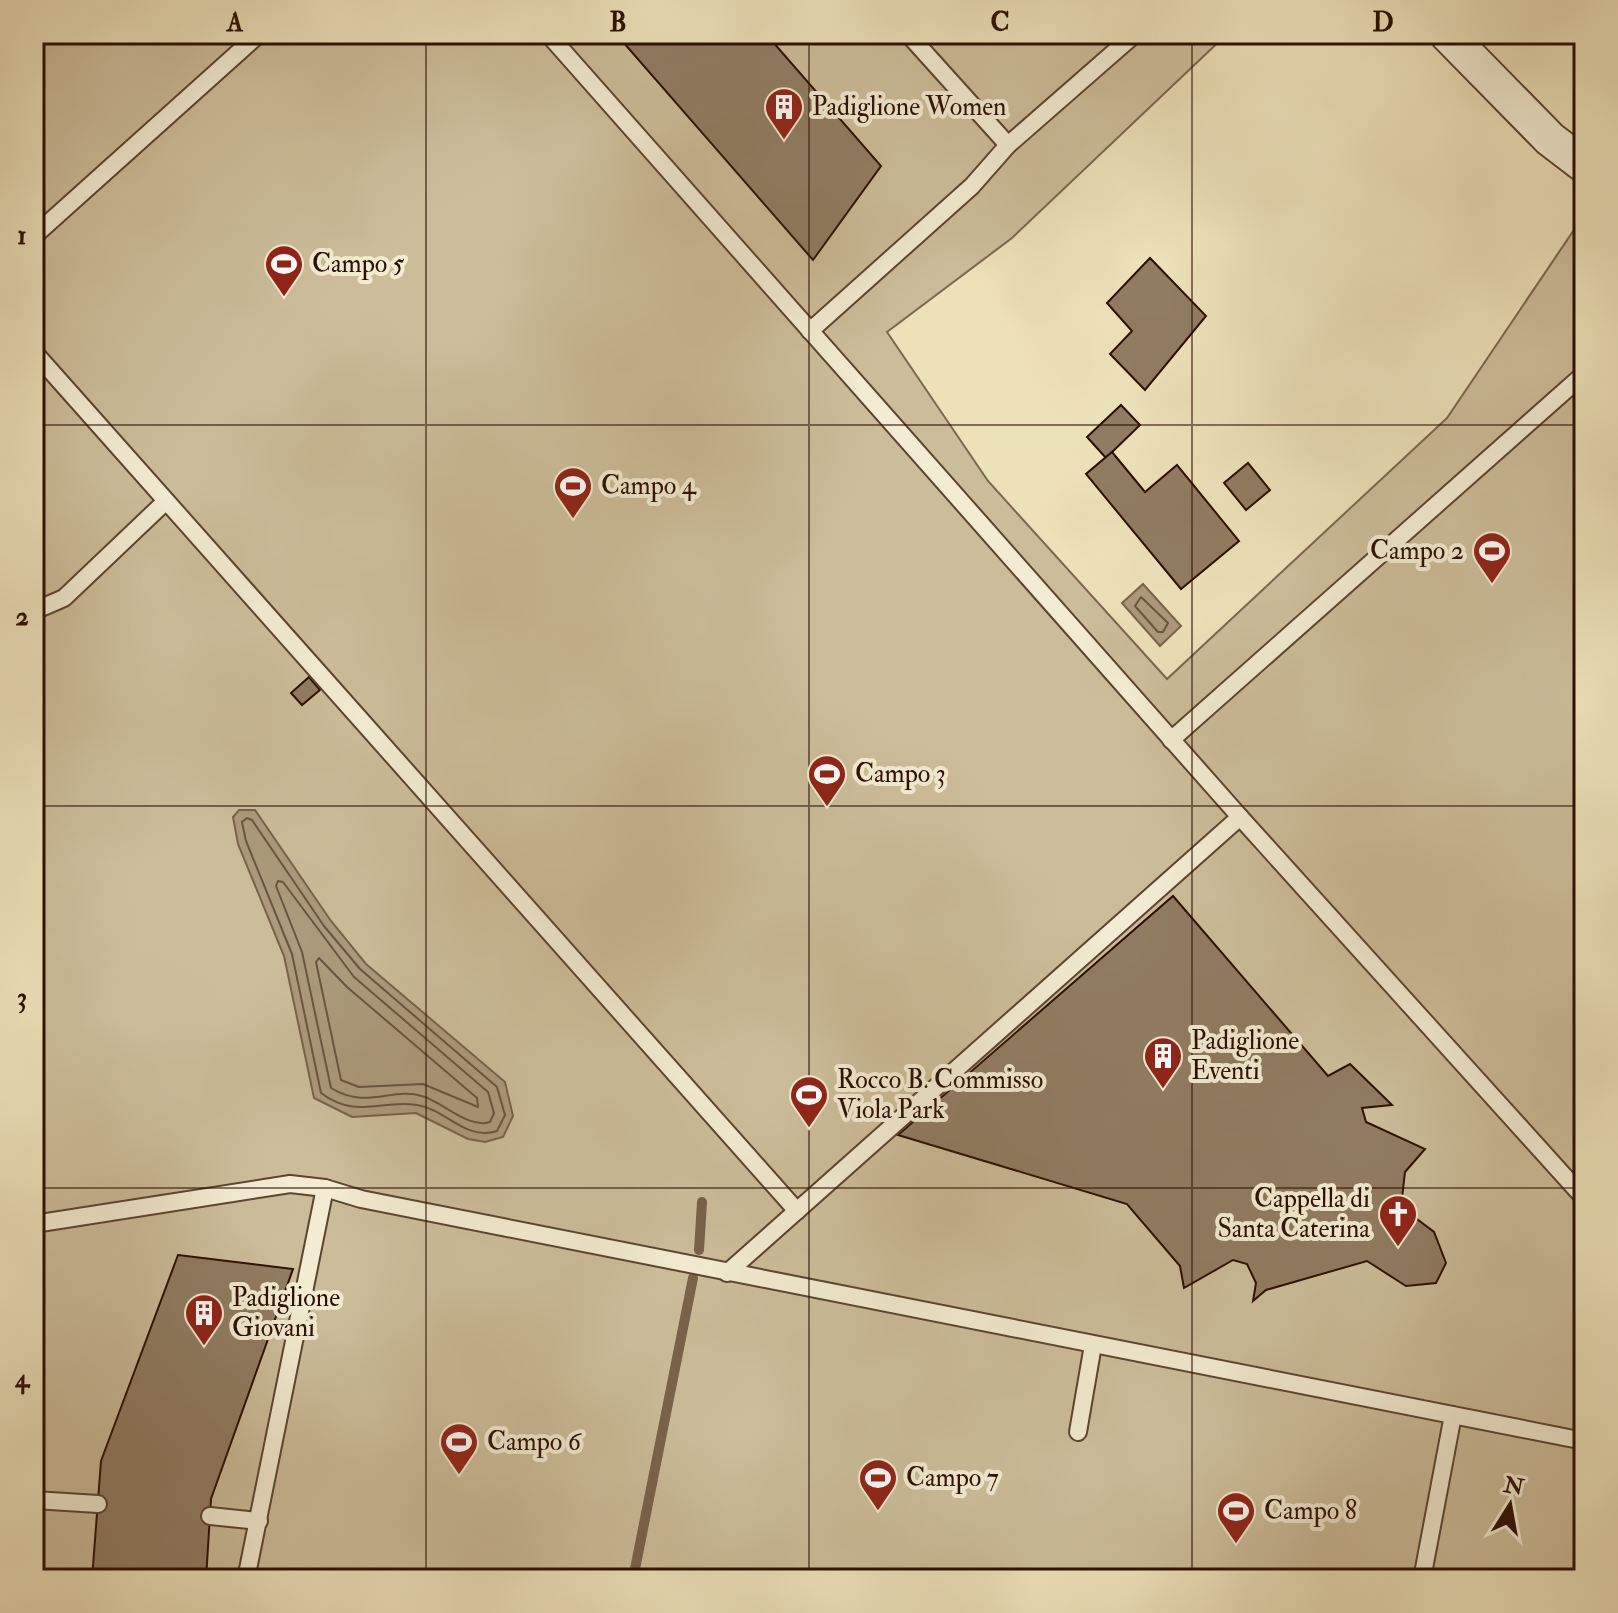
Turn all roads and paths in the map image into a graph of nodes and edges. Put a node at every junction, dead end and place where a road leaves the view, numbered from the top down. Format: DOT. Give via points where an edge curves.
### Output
graph roads {
  1 [pos="259,34"];
  2 [pos="548,34"];
  3 [pos="908,34"];
  4 [pos="1135,34"];
  5 [pos="1447,34"];
  6 [pos="1008,145"];
  7 [pos="1584,165"];
  8 [pos="34,236"];
  9 [pos="810,331"];
  10 [pos="34,352"];
  11 [pos="1584,374"];
  12 [pos="166,501"];
  13 [pos="34,611"];
  14 [pos="1171,740"];
  15 [pos="1240,817"];
  16 [pos="325,1188"];
  17 [pos="1584,1198"];
  18 [pos="797,1211"];
  19 [pos="34,1224"];
  20 [pos="727,1273"];
  21 [pos="1093,1345"];
  22 [pos="1453,1415"];
  23 [pos="1078,1432"];
  24 [pos="1584,1441"];
  25 [pos="34,1500"];
  26 [pos="98,1504"];
  27 [pos="210,1516"];
  28 [pos="259,1521"];
  29 [pos="246,1579"];
  30 [pos="1422,1579"];
  1 -- 8 [label="lane"];
  2 -- 9 [label="lane"];
  3 -- 6 [label="lane"];
  4 -- 6 [label="lane"];
  5 -- 7 [label="street" via="1550,139"];
  6 -- 9 [label="lane" via="972,186"];
  9 -- 14 [label="lane"];
  10 -- 12 [label="lane"];
  11 -- 14 [label="lane"];
  12 -- 13 [label="lane" via="64,598"];
  12 -- 18 [label="lane"];
  14 -- 15 [label="lane"];
  15 -- 17 [label="lane"];
  15 -- 18 [label="lane"];
  16 -- 19 [label="lane" via="290,1184"];
  16 -- 20 [label="lane"];
  16 -- 28 [label="lane"];
  18 -- 20 [label="lane"];
  20 -- 21 [label="lane"];
  21 -- 22 [label="lane"];
  21 -- 23 [label="lane"];
  22 -- 24 [label="lane"];
  22 -- 30 [label="lane"];
  25 -- 26 [label="lane"];
  27 -- 28 [label="lane"];
  28 -- 29 [label="lane"];
}
